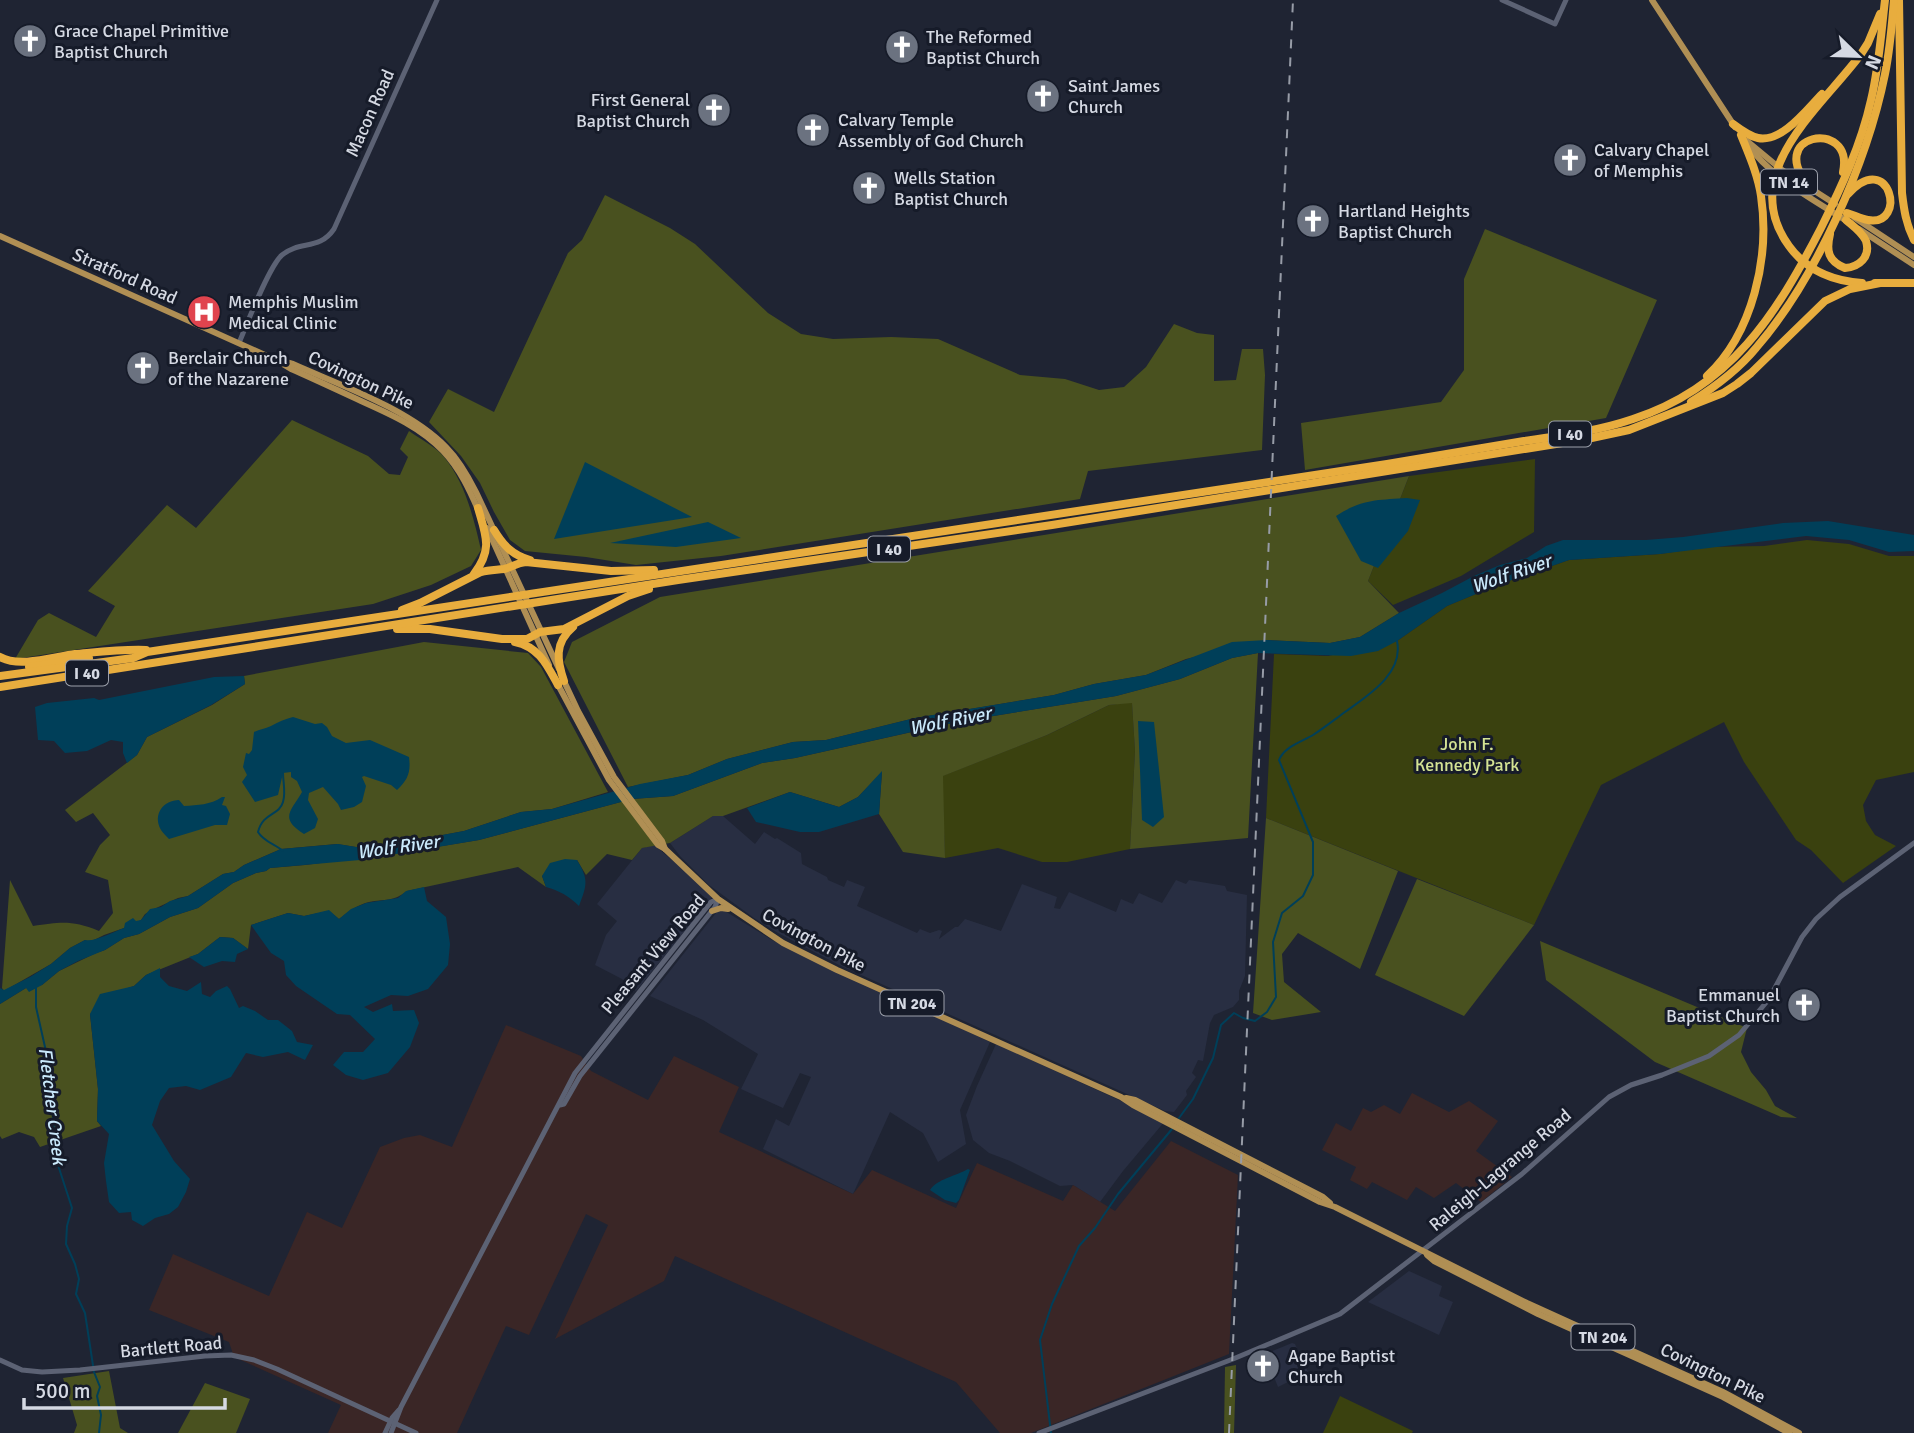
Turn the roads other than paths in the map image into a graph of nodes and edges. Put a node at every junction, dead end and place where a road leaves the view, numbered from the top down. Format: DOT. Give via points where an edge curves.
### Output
graph roads {
  1 [pos="436,0"];
  2 [pos="1503,0"];
  3 [pos="1566,0"];
  4 [pos="1653,0"];
  5 [pos="1884,0"];
  6 [pos="1897,0"];
  7 [pos="1861,54"];
  8 [pos="1733,124"];
  9 [pos="1741,135"];
  10 [pos="1812,190"];
  11 [pos="1841,197"];
  12 [pos="1847,217"];
  13 [pos="1831,220"];
  14 [pos="0,236"];
  15 [pos="1914,240"];
  16 [pos="1914,257"];
  17 [pos="1914,265"];
  18 [pos="1803,273"];
  19 [pos="1880,283"];
  20 [pos="1914,283"];
  21 [pos="239,343"];
  22 [pos="276,360"];
  23 [pos="1680,398"];
  24 [pos="1651,423"];
  25 [pos="1279,484"];
  26 [pos="1246,490"];
  27 [pos="478,508"];
  28 [pos="494,530"];
  29 [pos="543,564"];
  30 [pos="711,567"];
  31 [pos="508,568"];
  32 [pos="473,575"];
  33 [pos="678,580"];
  34 [pos="362,621"];
  35 [pos="578,623"];
  36 [pos="349,632"];
  37 [pos="538,633"];
  38 [pos="502,639"];
  39 [pos="156,651"];
  40 [pos="0,657"];
  41 [pos="0,674"];
  42 [pos="561,683"];
  43 [pos="0,687"];
  44 [pos="1914,843"];
  45 [pos="718,899"];
  46 [pos="734,910"];
  47 [pos="712,911"];
  48 [pos="694,928"];
  49 [pos="1423,1252"];
  50 [pos="0,1360"];
  51 [pos="393,1422"];
  52 [pos="385,1433"];
  53 [pos="391,1433"];
  54 [pos="416,1433"];
  55 [pos="1039,1433"];
  56 [pos="1789,1433"];
  57 [pos="1799,1433"];
  1 -- 21 [label="main road, Macon Road" via="328,237 296,247 275,261"];
  2 -- 3 [label="main road" via="1555,24"];
  4 -- 8 [label="main road, TN 14"];
  5 -- 7 [label="highway"];
  5 -- 11 [label="highway, I 40" via="1871,102"];
  6 -- 11 [label="highway, I 40" via="1877,107 1858,165"];
  6 -- 15 [label="highway" via="1902,193"];
  7 -- 8 [label="highway" via="1778,135 1761,139"];
  7 -- 19 [label="highway" via="1780,158 1773,206 1781,234 1805,265 1833,279"];
  8 -- 9 [label="main road, TN 14"];
  9 -- 10 [label="main road, TN 14"];
  9 -- 12 [label="main road, TN 14" via="1770,169"];
  9 -- 23 [label="highway" via="1761,197 1762,240 1755,286 1732,347"];
  10 -- 11 [label="highway" via="1798,172 1796,161 1803,145 1821,137 1842,152"];
  10 -- 12 [label="main road, TN 14"];
  11 -- 12 [label="highway" via="1872,180 1887,186 1891,194 1889,209 1877,220"];
  11 -- 13 [label="highway, I 40"];
  12 -- 13 [label="highway" via="1867,249 1865,259 1851,268 1837,265 1828,254"];
  12 -- 16 [label="main road, TN 14"];
  12 -- 17 [label="main road, TN 14"];
  13 -- 18 [label="highway, I 40"];
  14 -- 21 [label="main road, Stratford Road"];
  18 -- 23 [label="highway, I 40" via="1738,354"];
  18 -- 24 [label="highway, I 40" via="1775,326 1739,367 1708,392"];
  19 -- 20 [label="highway"];
  19 -- 24 [label="highway" via="1836,295 1737,384"];
  21 -- 22 [label="main road, Stratford Road"];
  22 -- 27 [label="main road, Covington Pike" via="423,433 454,465"];
  22 -- 28 [label="main road, Covington Pike" via="398,412 426,429 458,461"];
  23 -- 25 [label="highway, I 40" via="1601,428"];
  24 -- 25 [label="highway, I 40" via="1587,439"];
  25 -- 26 [label="highway, I 40"];
  26 -- 30 [label="highway, I 40"];
  26 -- 33 [label="highway, I 40"];
  27 -- 31 [label="main road, Covington Pike"];
  27 -- 32 [label="highway" via="488,545"];
  28 -- 29 [label="highway" via="512,552"];
  28 -- 31 [label="main road, Covington Pike"];
  29 -- 30 [label="highway" via="626,571"];
  29 -- 31 [label="highway" via="517,563"];
  30 -- 34 [label="highway, I 40"];
  31 -- 32 [label="highway"];
  31 -- 37 [label="main road, Covington Pike / TN 204"];
  32 -- 34 [label="highway" via="420,603"];
  33 -- 35 [label="highway" via="628,596"];
  33 -- 36 [label="highway, I 40"];
  34 -- 39 [label="highway, I 40"];
  35 -- 37 [label="highway"];
  35 -- 42 [label="highway" via="559,650"];
  36 -- 38 [label="highway" via="413,628"];
  36 -- 43 [label="highway, I 40"];
  37 -- 38 [label="highway" via="527,639"];
  37 -- 42 [label="main road, Covington Pike / TN 204"];
  38 -- 42 [label="highway" via="539,653"];
  39 -- 40 [label="highway" via="75,654 20,662"];
  39 -- 41 [label="highway, I 40" via="133,658"];
  42 -- 45 [label="main road, Covington Pike / TN 204" via="591,742 660,843"];
  44 -- 49 [label="main road, Raleigh-Lagrange Road" via="1816,919 1769,999 1739,1035 1709,1056 1609,1097"];
  45 -- 46 [label="main road, Covington Pike / TN 204"];
  45 -- 47 [label="main road, Pleasant View Road"];
  45 -- 48 [label="main road, Pleasant View Road"];
  46 -- 47 [label="main road"];
  46 -- 49 [label="main road, Covington Pike / TN 204" via="811,957 1161,1116"];
  47 -- 48 [label="main road, Pleasant View Road"];
  48 -- 51 [label="main road, Pleasant View Road" via="575,1073"];
  49 -- 55 [label="main road, Raleigh-Lagrange Road" via="1340,1314"];
  49 -- 56 [label="main road, Covington Pike / TN 204" via="1507,1299 1697,1385"];
  49 -- 57 [label="main road, Covington Pike / TN 204" via="1715,1388"];
  50 -- 51 [label="main road, Bartlett Road" via="22,1370 42,1372 231,1355 277,1369"];
  51 -- 52 [label="main road, Pleasant View Road"];
  51 -- 53 [label="main road, Pleasant View Road"];
  51 -- 54 [label="main road, Bartlett Road"];
}
